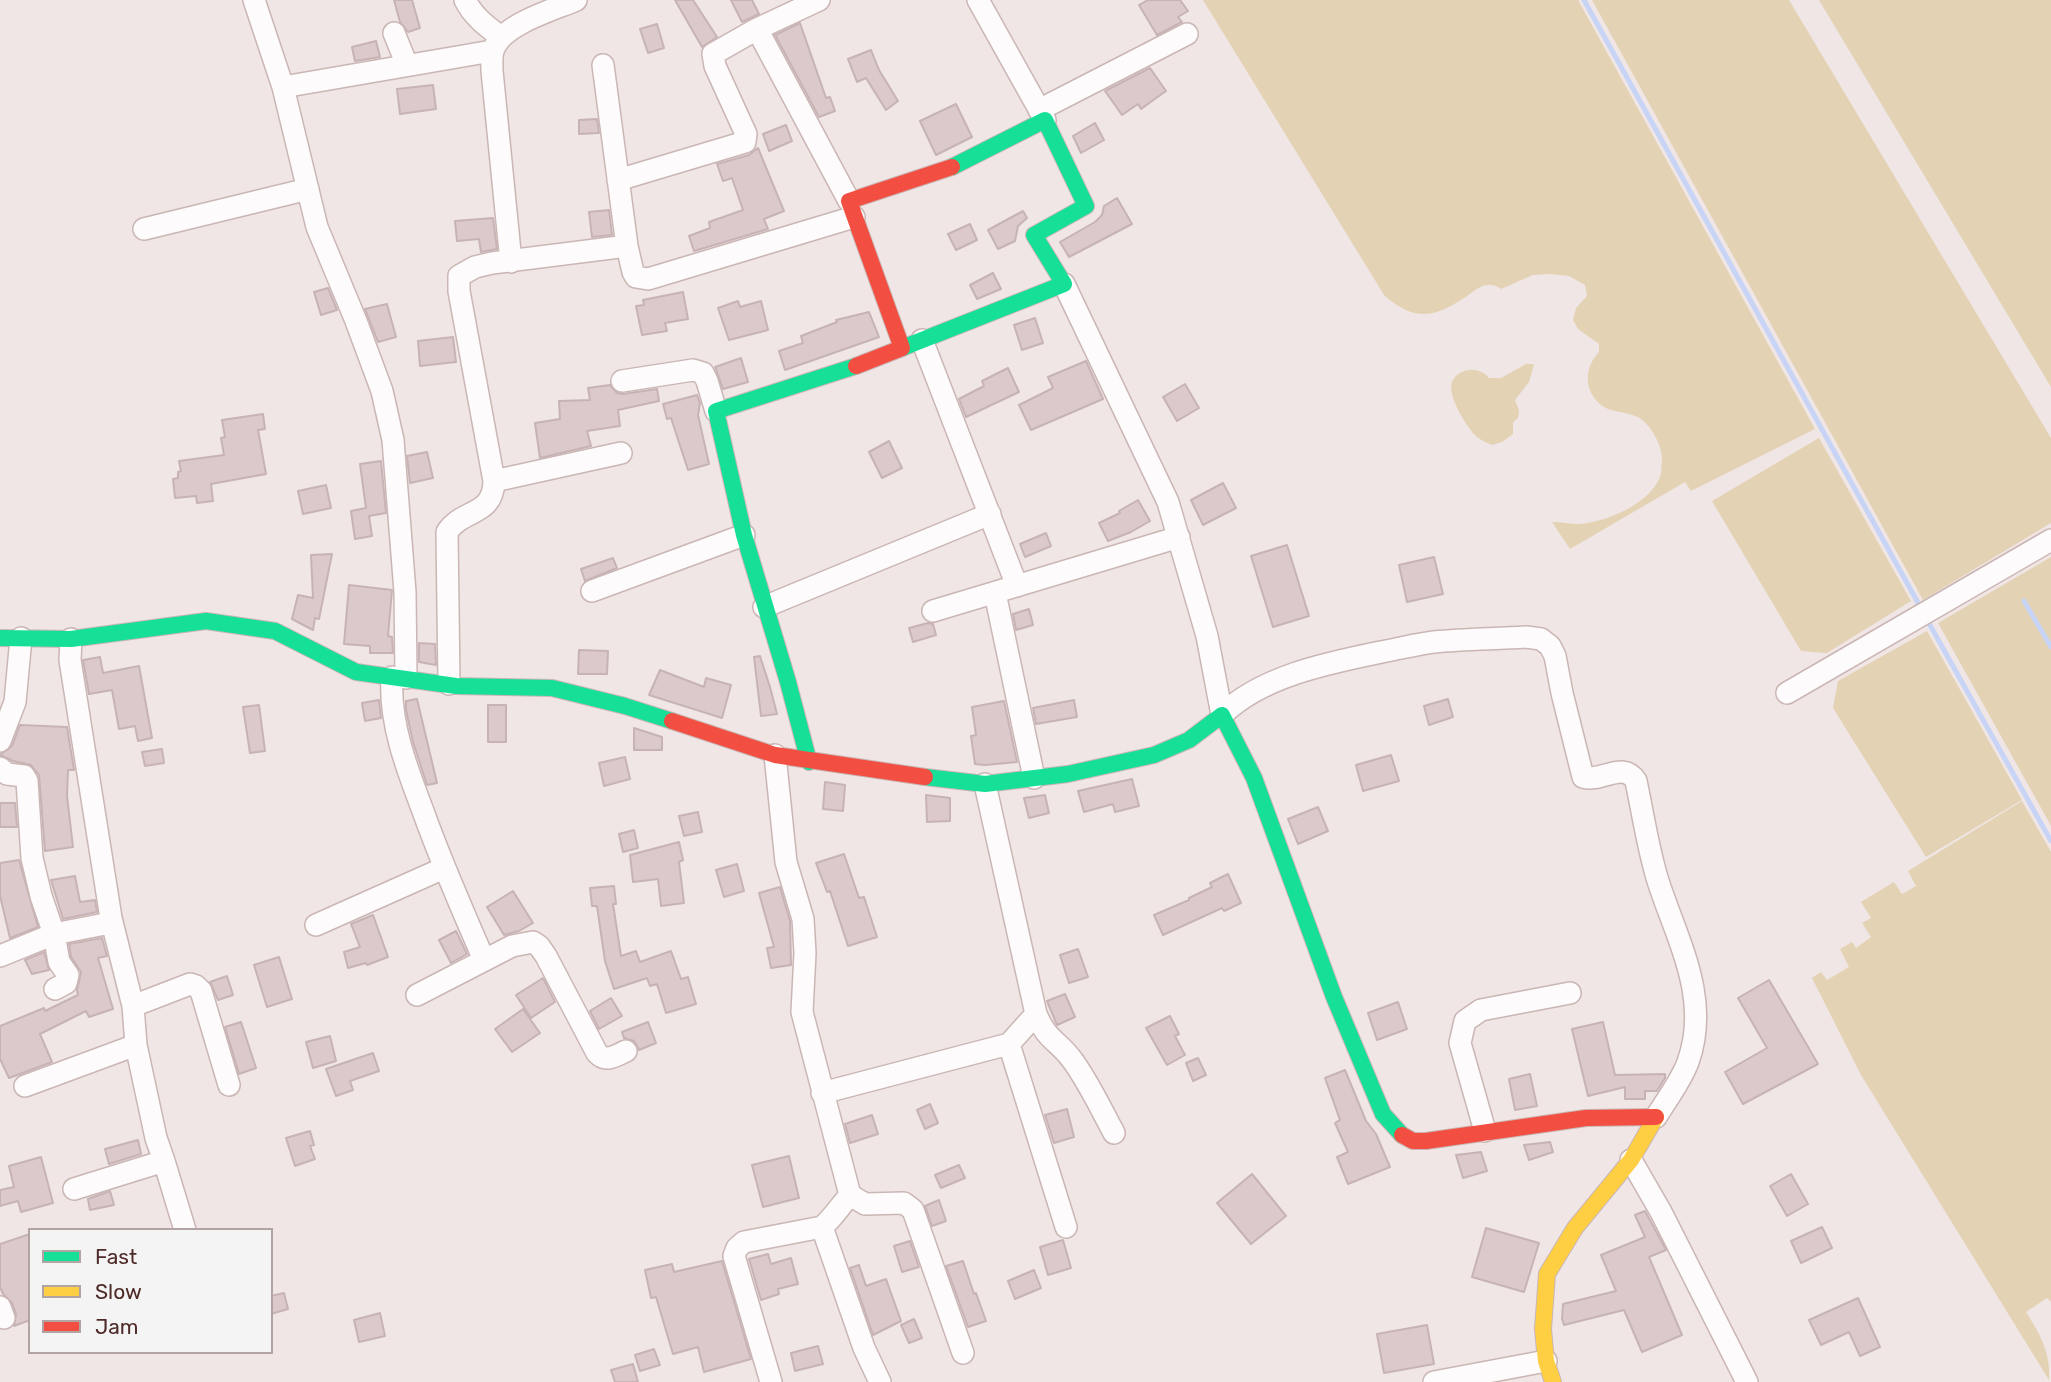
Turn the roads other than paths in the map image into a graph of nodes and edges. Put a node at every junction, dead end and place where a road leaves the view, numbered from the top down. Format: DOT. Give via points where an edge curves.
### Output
graph roads {
  1 [pos="254,0"];
  2 [pos="465,0"];
  3 [pos="576,0"];
  4 [pos="819,0"];
  5 [pos="978,0"];
  6 [pos="757,29"];
  7 [pos="394,33"];
  8 [pos="1187,34"];
  9 [pos="496,44"];
  10 [pos="407,65"];
  11 [pos="603,65"];
  12 [pos="283,87"];
  13 [pos="1042,115"];
  14 [pos="618,180"];
  15 [pos="308,189"];
  16 [pos="852,209"];
  17 [pos="144,229"];
  18 [pos="627,246"];
  19 [pos="511,262"];
  20 [pos="1064,284"];
  21 [pos="912,344"];
  22 [pos="622,381"];
  23 [pos="716,411"];
  24 [pos="621,453"];
  25 [pos="494,481"];
  26 [pos="990,514"];
  27 [pos="744,535"];
  28 [pos="1179,537"];
  29 [pos="2051,540"];
  30 [pos="1017,586"];
  31 [pos="592,591"];
  32 [pos="995,593"];
  33 [pos="764,607"];
  34 [pos="933,611"];
  35 [pos="11,638"];
  36 [pos="71,639"];
  37 [pos="399,678"];
  38 [pos="449,684"];
  39 [pos="1787,693"];
  40 [pos="1222,715"];
  41 [pos="0,741"];
  42 [pos="775,755"];
  43 [pos="808,762"];
  44 [pos="0,768"];
  45 [pos="1034,778"];
  46 [pos="985,784"];
  47 [pos="444,868"];
  48 [pos="111,918"];
  49 [pos="316,925"];
  50 [pos="54,934"];
  51 [pos="0,956"];
  52 [pos="484,960"];
  53 [pos="55,989"];
  54 [pos="1570,993"];
  55 [pos="417,995"];
  56 [pos="133,1006"];
  57 [pos="1036,1014"];
  58 [pos="1009,1044"];
  59 [pos="136,1045"];
  60 [pos="626,1051"];
  61 [pos="229,1085"];
  62 [pos="25,1086"];
  63 [pos="822,1093"];
  64 [pos="1656,1117"];
  65 [pos="1485,1131"];
  66 [pos="1114,1133"];
  67 [pos="1631,1160"];
  68 [pos="164,1161"];
  69 [pos="74,1189"];
  70 [pos="850,1195"];
  71 [pos="822,1227"];
  72 [pos="1066,1227"];
  73 [pos="184,1228"];
  74 [pos="963,1353"];
  75 [pos="1546,1360"];
  76 [pos="771,1382"];
  77 [pos="880,1382"];
  78 [pos="1434,1382"];
  79 [pos="1553,1382"];
  80 [pos="1747,1382"];
  1 -- 12 [label="street"];
  2 -- 9 [label="street"];
  3 -- 9 [label="street" via="522,24"];
  4 -- 6 [label="street"];
  5 -- 13 [label="street"];
  6 -- 14 [label="street" via="712,56 746,134 745,142"];
  6 -- 16 [label="street"];
  7 -- 10 [label="street"];
  8 -- 13 [label="street"];
  9 -- 10 [label="street"];
  9 -- 19 [label="street" via="492,71"];
  10 -- 12 [label="street"];
  11 -- 14 [label="street"];
  12 -- 15 [label="street"];
  13 -- 16 [label="street" via="945,171"];
  13 -- 20 [label="street" via="1086,206 1034,235"];
  14 -- 18 [label="street"];
  15 -- 17 [label="street"];
  15 -- 37 [label="street" via="317,227 382,391 393,439 405,592"];
  16 -- 18 [label="street" via="649,279 636,277"];
  16 -- 21 [label="street"];
  18 -- 19 [label="street"];
  19 -- 25 [label="street" via="475,267 457,281"];
  20 -- 21 [label="street"];
  20 -- 28 [label="street" via="1168,502"];
  21 -- 23 [label="street"];
  21 -- 26 [label="street"];
  22 -- 23 [label="street" via="694,370 703,373"];
  23 -- 27 [label="street"];
  24 -- 25 [label="street"];
  25 -- 38 [label="street" via="489,503 452,524 447,532"];
  26 -- 30 [label="street"];
  26 -- 33 [label="street"];
  27 -- 31 [label="street"];
  27 -- 33 [label="street"];
  28 -- 30 [label="street"];
  28 -- 40 [label="street" via="1207,636"];
  29 -- 39 [label="street"];
  30 -- 32 [label="street"];
  32 -- 34 [label="street"];
  32 -- 45 [label="street"];
  33 -- 43 [label="street"];
  35 -- 36 [label="street"];
  35 -- 41 [label="street" via="15,702"];
  36 -- 37 [label="street" via="206,621 275,631 356,672"];
  36 -- 48 [label="street" via="70,660"];
  37 -- 38 [label="street"];
  37 -- 47 [label="street" via="391,697 405,765"];
  38 -- 42 [label="street" via="552,688 625,706"];
  40 -- 45 [label="street" via="1189,740 1154,755"];
  40 -- 64 [label="street" via="1276,680 1349,659 1433,642 1526,637 1550,646 1583,777 1612,772 1628,774 1636,782 1658,880 1696,1000 1689,1061"];
  40 -- 65 [label="street" via="1254,778 1334,997 1383,1114 1401,1135 1413,1141"];
  42 -- 43 [label="street"];
  42 -- 63 [label="street" via="786,862 803,919 802,1012"];
  43 -- 46 [label="street"];
  44 -- 50 [label="street" via="27,781 32,858"];
  45 -- 46 [label="street"];
  46 -- 57 [label="street"];
  47 -- 49 [label="street"];
  47 -- 52 [label="street"];
  48 -- 50 [label="street"];
  48 -- 56 [label="street"];
  50 -- 51 [label="street"];
  50 -- 53 [label="street" via="68,975 66,983"];
  52 -- 55 [label="street"];
  52 -- 60 [label="street" via="533,942 597,1053 605,1059"];
  54 -- 65 [label="street" via="1481,1010 1465,1021 1460,1043"];
  56 -- 59 [label="street"];
  56 -- 61 [label="street" via="190,984 196,986"];
  57 -- 58 [label="street"];
  57 -- 66 [label="street" via="1042,1029 1078,1068"];
  58 -- 63 [label="street"];
  58 -- 72 [label="street"];
  59 -- 62 [label="street"];
  59 -- 68 [label="street"];
  63 -- 70 [label="street"];
  64 -- 65 [label="street" via="1586,1118"];
  64 -- 67 [label="street"];
  67 -- 75 [label="street" via="1575,1228 1547,1274 1543,1302"];
  67 -- 80 [label="street"];
  68 -- 69 [label="street"];
  68 -- 73 [label="street"];
  70 -- 71 [label="street"];
  70 -- 74 [label="street" via="865,1204 904,1203 913,1210"];
  71 -- 76 [label="street" via="744,1242 734,1256"];
  71 -- 77 [label="street"];
  75 -- 78 [label="street"];
  75 -- 79 [label="street"];
}
